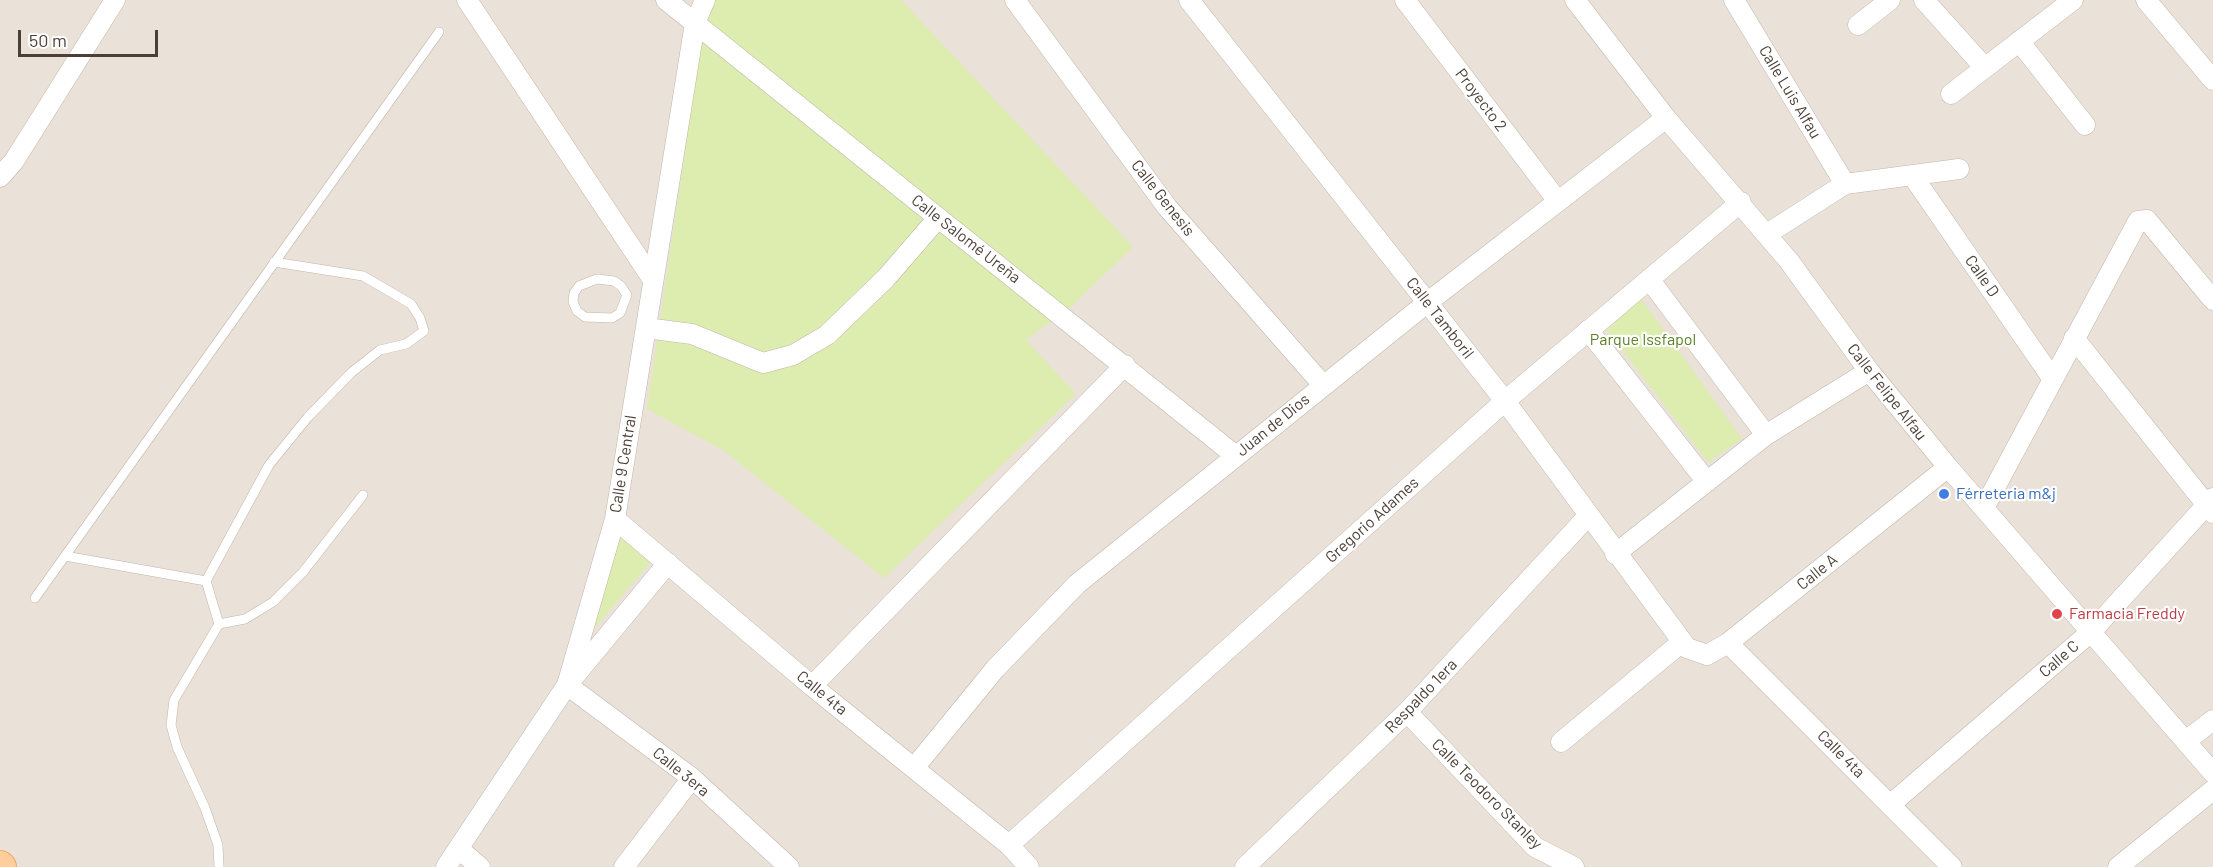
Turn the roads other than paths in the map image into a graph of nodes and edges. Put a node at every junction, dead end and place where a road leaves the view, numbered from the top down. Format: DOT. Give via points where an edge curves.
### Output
graph roads {
  1 [pos="115,0"];
  2 [pos="467,0"];
  3 [pos="666,0"];
  4 [pos="705,0"];
  5 [pos="1015,0"];
  6 [pos="1189,0"];
  7 [pos="1405,0"];
  8 [pos="1575,0"];
  9 [pos="1734,0"];
  10 [pos="1890,0"];
  11 [pos="1924,0"];
  12 [pos="2073,0"];
  13 [pos="2146,0"];
  14 [pos="695,23"];
  15 [pos="1858,25"];
  16 [pos="439,32"];
  17 [pos="2019,42"];
  18 [pos="1985,68"];
  19 [pos="2213,80"];
  20 [pos="1951,94"];
  21 [pos="1666,118"];
  22 [pos="2085,125"];
  23 [pos="1959,169"];
  24 [pos="1912,175"];
  25 [pos="0,177"];
  26 [pos="1845,184"];
  27 [pos="1557,200"];
  28 [pos="1741,202"];
  29 [pos="938,218"];
  30 [pos="1767,234"];
  31 [pos="274,262"];
  32 [pos="1649,279"];
  33 [pos="652,289"];
  34 [pos="627,295"];
  35 [pos="2213,300"];
  36 [pos="1428,302"];
  37 [pos="646,328"];
  38 [pos="1588,330"];
  39 [pos="2074,338"];
  40 [pos="1125,365"];
  41 [pos="1869,371"];
  42 [pos="2052,378"];
  43 [pos="1323,385"];
  44 [pos="1505,401"];
  45 [pos="1766,435"];
  46 [pos="1236,456"];
  47 [pos="1948,467"];
  48 [pos="1707,482"];
  49 [pos="363,495"];
  50 [pos="2211,505"];
  51 [pos="1984,508"];
  52 [pos="1588,516"];
  53 [pos="615,519"];
  54 [pos="1616,554"];
  55 [pos="65,556"];
  56 [pos="668,563"];
  57 [pos="206,581"];
  58 [pos="35,598"];
  59 [pos="219,624"];
  60 [pos="2092,631"];
  61 [pos="1682,642"];
  62 [pos="1728,643"];
  63 [pos="567,685"];
  64 [pos="812,686"];
  65 [pos="1407,712"];
  66 [pos="2213,720"];
  67 [pos="2186,741"];
  68 [pos="1561,742"];
  69 [pos="914,768"];
  70 [pos="2213,773"];
  71 [pos="692,778"];
  72 [pos="2213,790"];
  73 [pos="1891,804"];
  74 [pos="1009,845"];
  75 [pos="459,849"];
  76 [pos="219,867"];
  77 [pos="446,867"];
  78 [pos="480,867"];
  79 [pos="624,867"];
  80 [pos="789,867"];
  81 [pos="1029,867"];
  82 [pos="1245,867"];
  83 [pos="1574,867"];
  84 [pos="1952,867"];
  85 [pos="2118,867"];
  1 -- 25 [label="street" via="14,161"];
  2 -- 33 [label="street"];
  3 -- 14 [label="street, Calle Salomé Ureña"];
  4 -- 14 [label="street, Calle 9 Central"];
  5 -- 43 [label="street, Calle Genesis" via="1167,207"];
  6 -- 36 [label="street, Calle Tamboril"];
  7 -- 27 [label="street, Proyecto 2"];
  8 -- 21 [label="street, Calle Felipe Alfau"];
  9 -- 26 [label="street, Calle Luis Alfau"];
  10 -- 15 [label="street"];
  11 -- 18 [label="street"];
  12 -- 17 [label="street"];
  13 -- 19 [label="street"];
  14 -- 29 [label="street, Calle Salomé Ureña"];
  14 -- 33 [label="street, Calle 9 Central"];
  16 -- 31 [label="lane"];
  17 -- 18 [label="street"];
  17 -- 22 [label="street"];
  18 -- 20 [label="street"];
  21 -- 27 [label="street, Juan de Dios"];
  21 -- 28 [label="street, Calle Felipe Alfau"];
  23 -- 24 [label="street"];
  24 -- 26 [label="street"];
  24 -- 42 [label="street, Calle D"];
  26 -- 30 [label="street"];
  27 -- 36 [label="street, Juan de Dios"];
  28 -- 30 [label="street, Calle Felipe Alfau"];
  28 -- 32 [label="street, Gregorio Adames"];
  29 -- 37 [label="street" via="886,278 827,335 794,355 763,363 692,334"];
  29 -- 40 [label="street, Calle Salomé Ureña"];
  30 -- 41 [label="street, Calle Felipe Alfau"];
  31 -- 55 [label="lane"];
  31 -- 57 [label="lane" via="363,276 411,304 424,331 406,344 380,350 308,417 269,465"];
  32 -- 38 [label="street, Gregorio Adames"];
  32 -- 45 [label="street"];
  33 -- 34 [label="lane"];
  33 -- 37 [label="street, Calle 9 Central"];
  34 -- 34 [label="lane" via="620,313 603,319 585,316 573,302 579,286 597,279 614,281"];
  35 -- 39 [label="street" via="2147,220 2142,219"];
  36 -- 43 [label="street, Juan de Dios"];
  36 -- 44 [label="street, Calle Tamboril"];
  37 -- 53 [label="street, Calle 9 Central"];
  38 -- 44 [label="street, Gregorio Adames"];
  38 -- 48 [label="street"];
  39 -- 42 [label="street"];
  39 -- 50 [label="street"];
  40 -- 46 [label="street, Calle Salomé Ureña"];
  40 -- 64 [label="street"];
  41 -- 45 [label="street"];
  41 -- 47 [label="street, Calle Felipe Alfau"];
  42 -- 51 [label="street"];
  43 -- 46 [label="street, Juan de Dios"];
  44 -- 52 [label="street, Calle Tamboril"];
  44 -- 74 [label="street, Gregorio Adames"];
  45 -- 48 [label="street"];
  46 -- 69 [label="street, Juan de Dios" via="1077,584 995,669"];
  47 -- 51 [label="street, Calle Felipe Alfau"];
  47 -- 62 [label="street, Calle A"];
  48 -- 54 [label="street"];
  49 -- 59 [label="lane" via="303,572 273,602 245,619"];
  50 -- 60 [label="street, Calle C"];
  51 -- 60 [label="street, Calle Felipe Alfau"];
  52 -- 54 [label="street, Calle Tamboril"];
  52 -- 65 [label="street, Respaldo 1era"];
  53 -- 56 [label="street, Calle 4ta"];
  53 -- 63 [label="street, Calle 9 Central"];
  54 -- 61 [label="street, Calle Tamboril"];
  55 -- 57 [label="lane"];
  55 -- 58 [label="lane"];
  56 -- 63 [label="street"];
  56 -- 64 [label="street, Calle 4ta"];
  57 -- 59 [label="lane"];
  59 -- 76 [label="lane" via="174,700 171,725 177,747 206,808 218,845"];
  60 -- 67 [label="street, Calle Felipe Alfau"];
  60 -- 73 [label="street, Calle C"];
  61 -- 62 [label="street, Calle A" via="1687,648 1707,655"];
  61 -- 68 [label="street"];
  62 -- 73 [label="street, Calle 4ta"];
  63 -- 71 [label="street, Calle 3era"];
  63 -- 75 [label="street, Calle 9 Central"];
  64 -- 69 [label="street, Calle 4ta"];
  65 -- 82 [label="street, Respaldo 1era"];
  65 -- 83 [label="street, Calle Teodoro Stanley" via="1535,847"];
  66 -- 67 [label="street"];
  67 -- 70 [label="street, Calle Felipe Alfau"];
  69 -- 74 [label="street, Calle 4ta"];
  71 -- 79 [label="street"];
  71 -- 80 [label="street, Calle 3era"];
  72 -- 85 [label="street"];
  73 -- 84 [label="street, Calle 4ta"];
  74 -- 81 [label="street, Calle 4ta"];
  75 -- 77 [label="street, Calle 9 Central"];
  75 -- 78 [label="street"];
}
